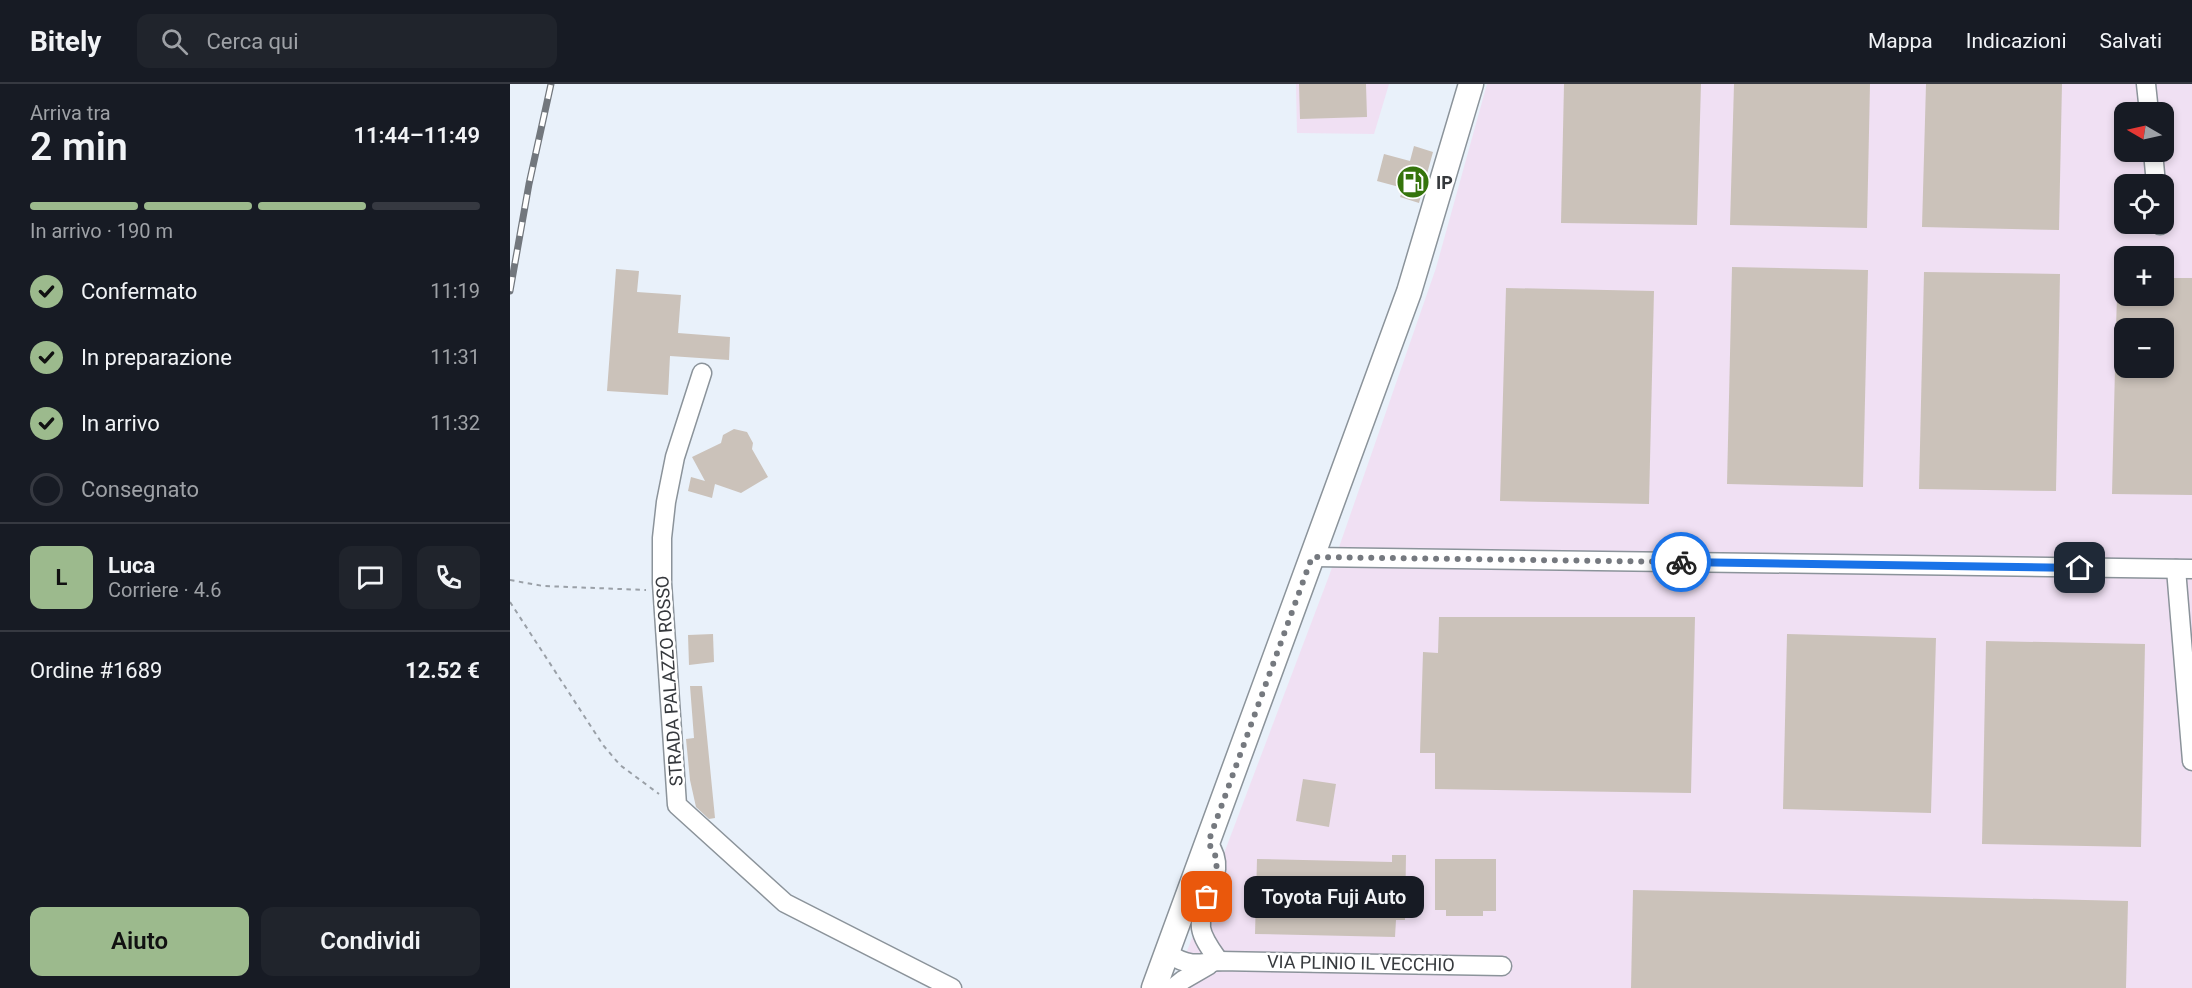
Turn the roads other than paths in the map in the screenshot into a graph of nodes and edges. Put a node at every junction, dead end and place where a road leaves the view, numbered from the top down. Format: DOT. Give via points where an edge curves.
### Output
graph roads {
  1 [pos="1471,84"];
  2 [pos="2146,84"];
  3 [pos="2148,102"];
  4 [pos="702,373"];
  5 [pos="1312,557"];
  6 [pos="2184,569"];
  7 [pos="2192,761"];
  8 [pos="1208,843"];
  9 [pos="1167,953"];
  10 [pos="1219,961"];
  11 [pos="1502,966"];
  12 [pos="952,988"];
  13 [pos="1154,988"];
  14 [pos="1173,988"];
  1 -- 5 [label="main road" via="1409,292"];
  2 -- 3 [label="street"];
  4 -- 12 [label="street, STRADA PALAZZO ROSSO" via="675,457 663,538 662,583 677,805 785,903"];
  5 -- 6 [label="street"];
  5 -- 8 [label="main road"];
  6 -- 7 [label="street"];
  8 -- 9 [label="main road"];
  8 -- 10 [label="street" via="1217,867 1201,928"];
  9 -- 10 [label="street, VIA PLINIO IL VECCHIO" via="1185,963"];
  9 -- 13 [label="main road"];
  10 -- 11 [label="street, VIA PLINIO IL VECCHIO"];
  10 -- 14 [label="street, VIA PLINIO IL VECCHIO"];
}
